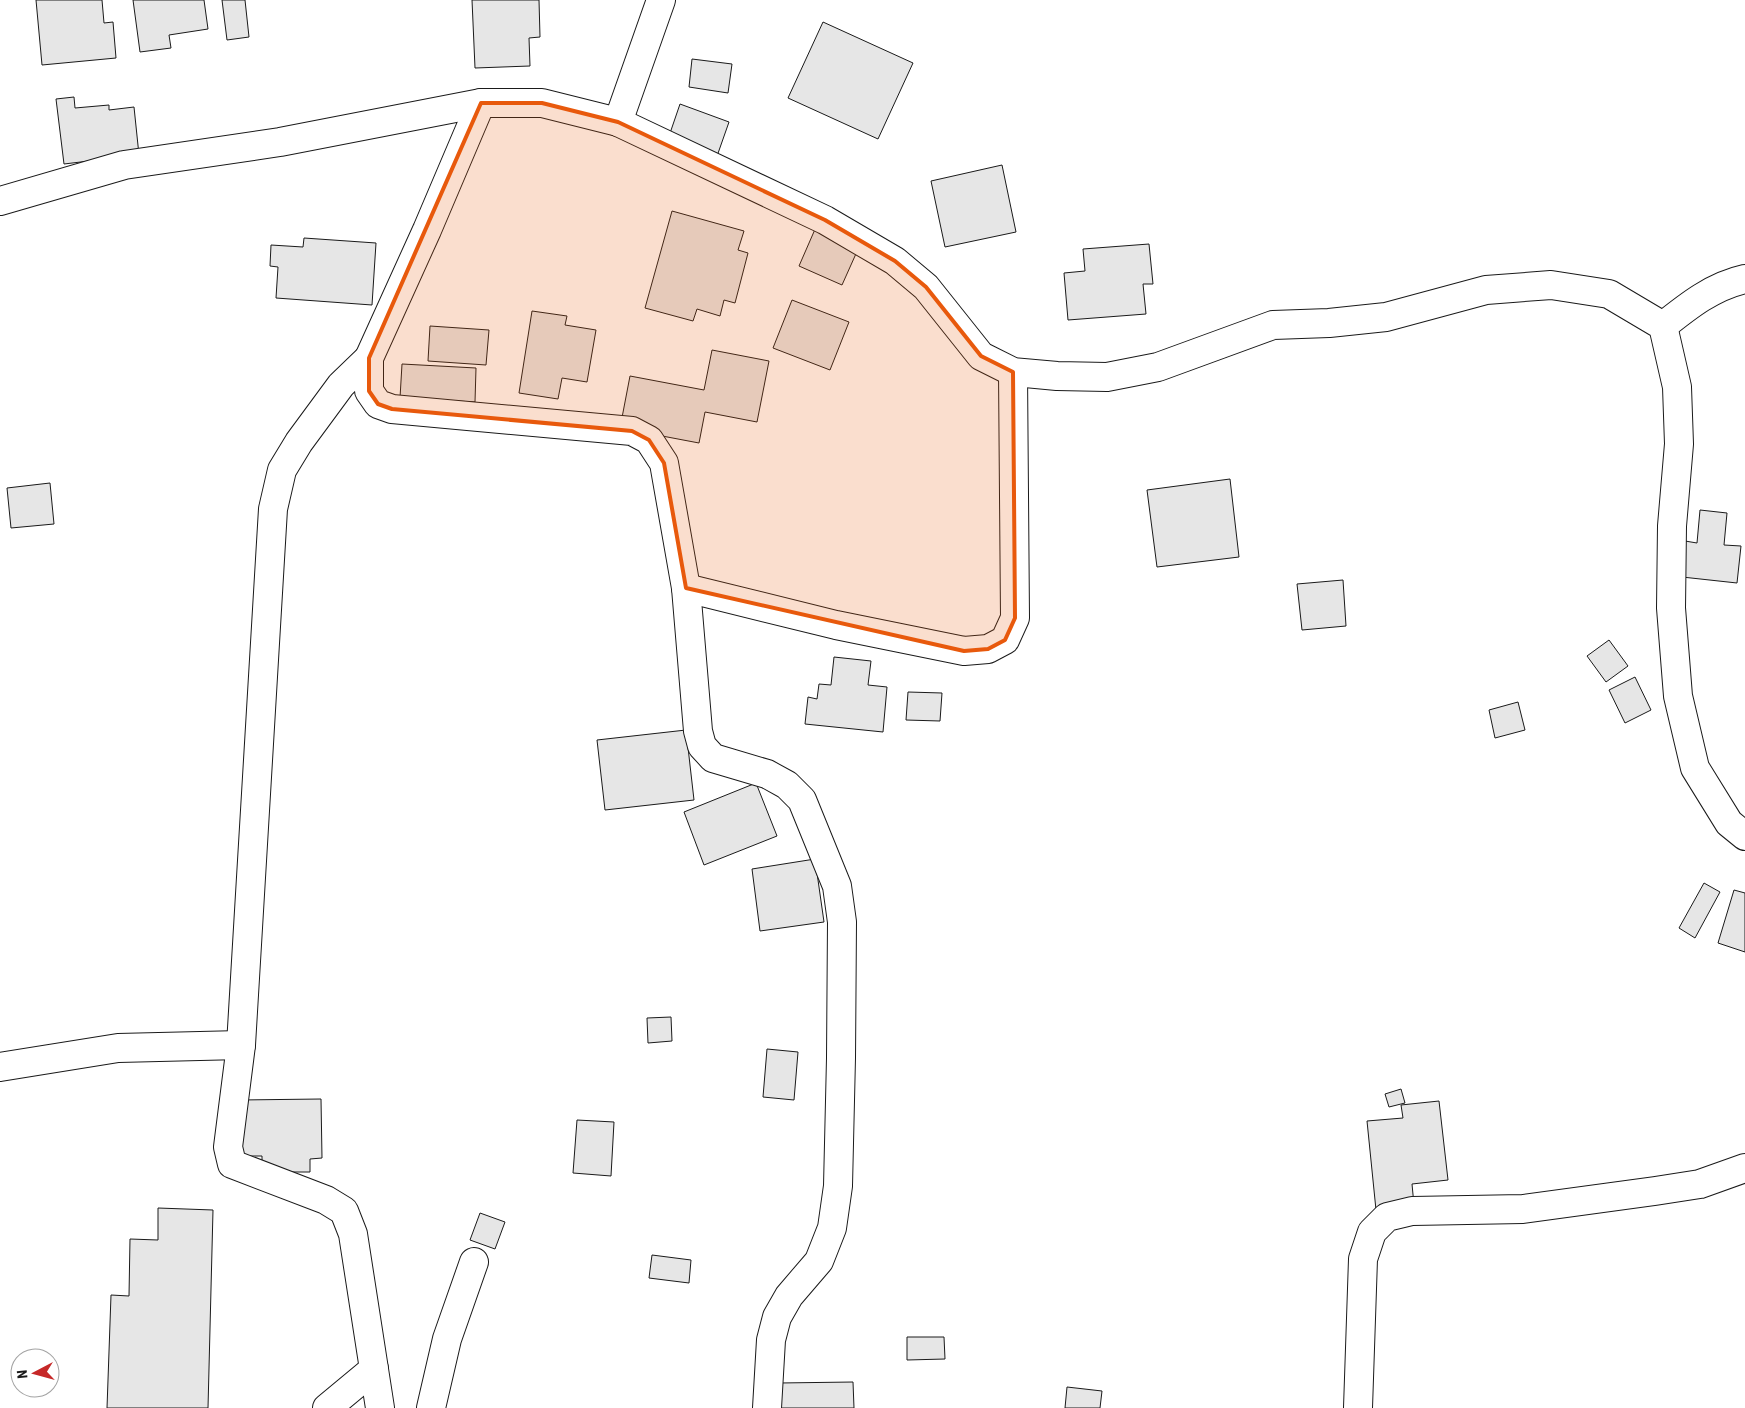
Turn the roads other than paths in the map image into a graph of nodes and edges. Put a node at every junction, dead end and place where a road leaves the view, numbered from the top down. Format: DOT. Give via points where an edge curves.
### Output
graph roads {
  1 [pos="660,0"];
  2 [pos="481,103"];
  3 [pos="618,122"];
  4 [pos="0,201"];
  5 [pos="1745,278"];
  6 [pos="1663,326"];
  7 [pos="369,358"];
  8 [pos="1012,372"];
  9 [pos="686,588"];
  10 [pos="1745,836"];
  11 [pos="241,1045"];
  12 [pos="0,1067"];
  13 [pos="1745,1168"];
  14 [pos="474,1262"];
  15 [pos="374,1369"];
  16 [pos="327,1408"];
  17 [pos="380,1408"];
  18 [pos="431,1408"];
  19 [pos="768,1408"];
  20 [pos="1358,1408"];
  1 -- 3 [label="street"];
  2 -- 3 [label="street" via="542,103"];
  2 -- 4 [label="street" via="280,142 124,164"];
  2 -- 7 [label="street" via="428,230"];
  3 -- 8 [label="street" via="825,220 895,261 926,288 981,356"];
  5 -- 6 [label="street" via="1694,300"];
  6 -- 8 [label="street" via="1609,294 1551,285 1486,290 1386,317 1273,326 1158,367 1107,376"];
  6 -- 10 [label="street" via="1677,387 1679,444 1672,526 1671,608 1678,696 1694,768 1730,823"];
  7 -- 9 [label="street" via="369,391 378,404 392,409 632,431 649,440 664,463"];
  7 -- 11 [label="street" via="341,385 299,442 282,470 273,509"];
  8 -- 9 [label="street" via="1015,618 1006,640 988,649 964,651 836,625"];
  9 -- 19 [label="street" via="702,746 713,758 768,774 788,786 802,800 837,886 842,922 838,1186 832,1228 819,1261 789,1296 777,1317 771,1340"];
  11 -- 12 [label="street" via="118,1048"];
  11 -- 15 [label="street" via="228,1147 232,1164 326,1200 344,1211 353,1234"];
  13 -- 20 [label="street" via="1700,1184 1655,1192 1524,1209 1412,1212 1387,1217 1372,1232 1363,1259"];
  14 -- 18 [label="street" via="447,1339"];
  15 -- 16 [label="street"];
  15 -- 17 [label="street"];
}
